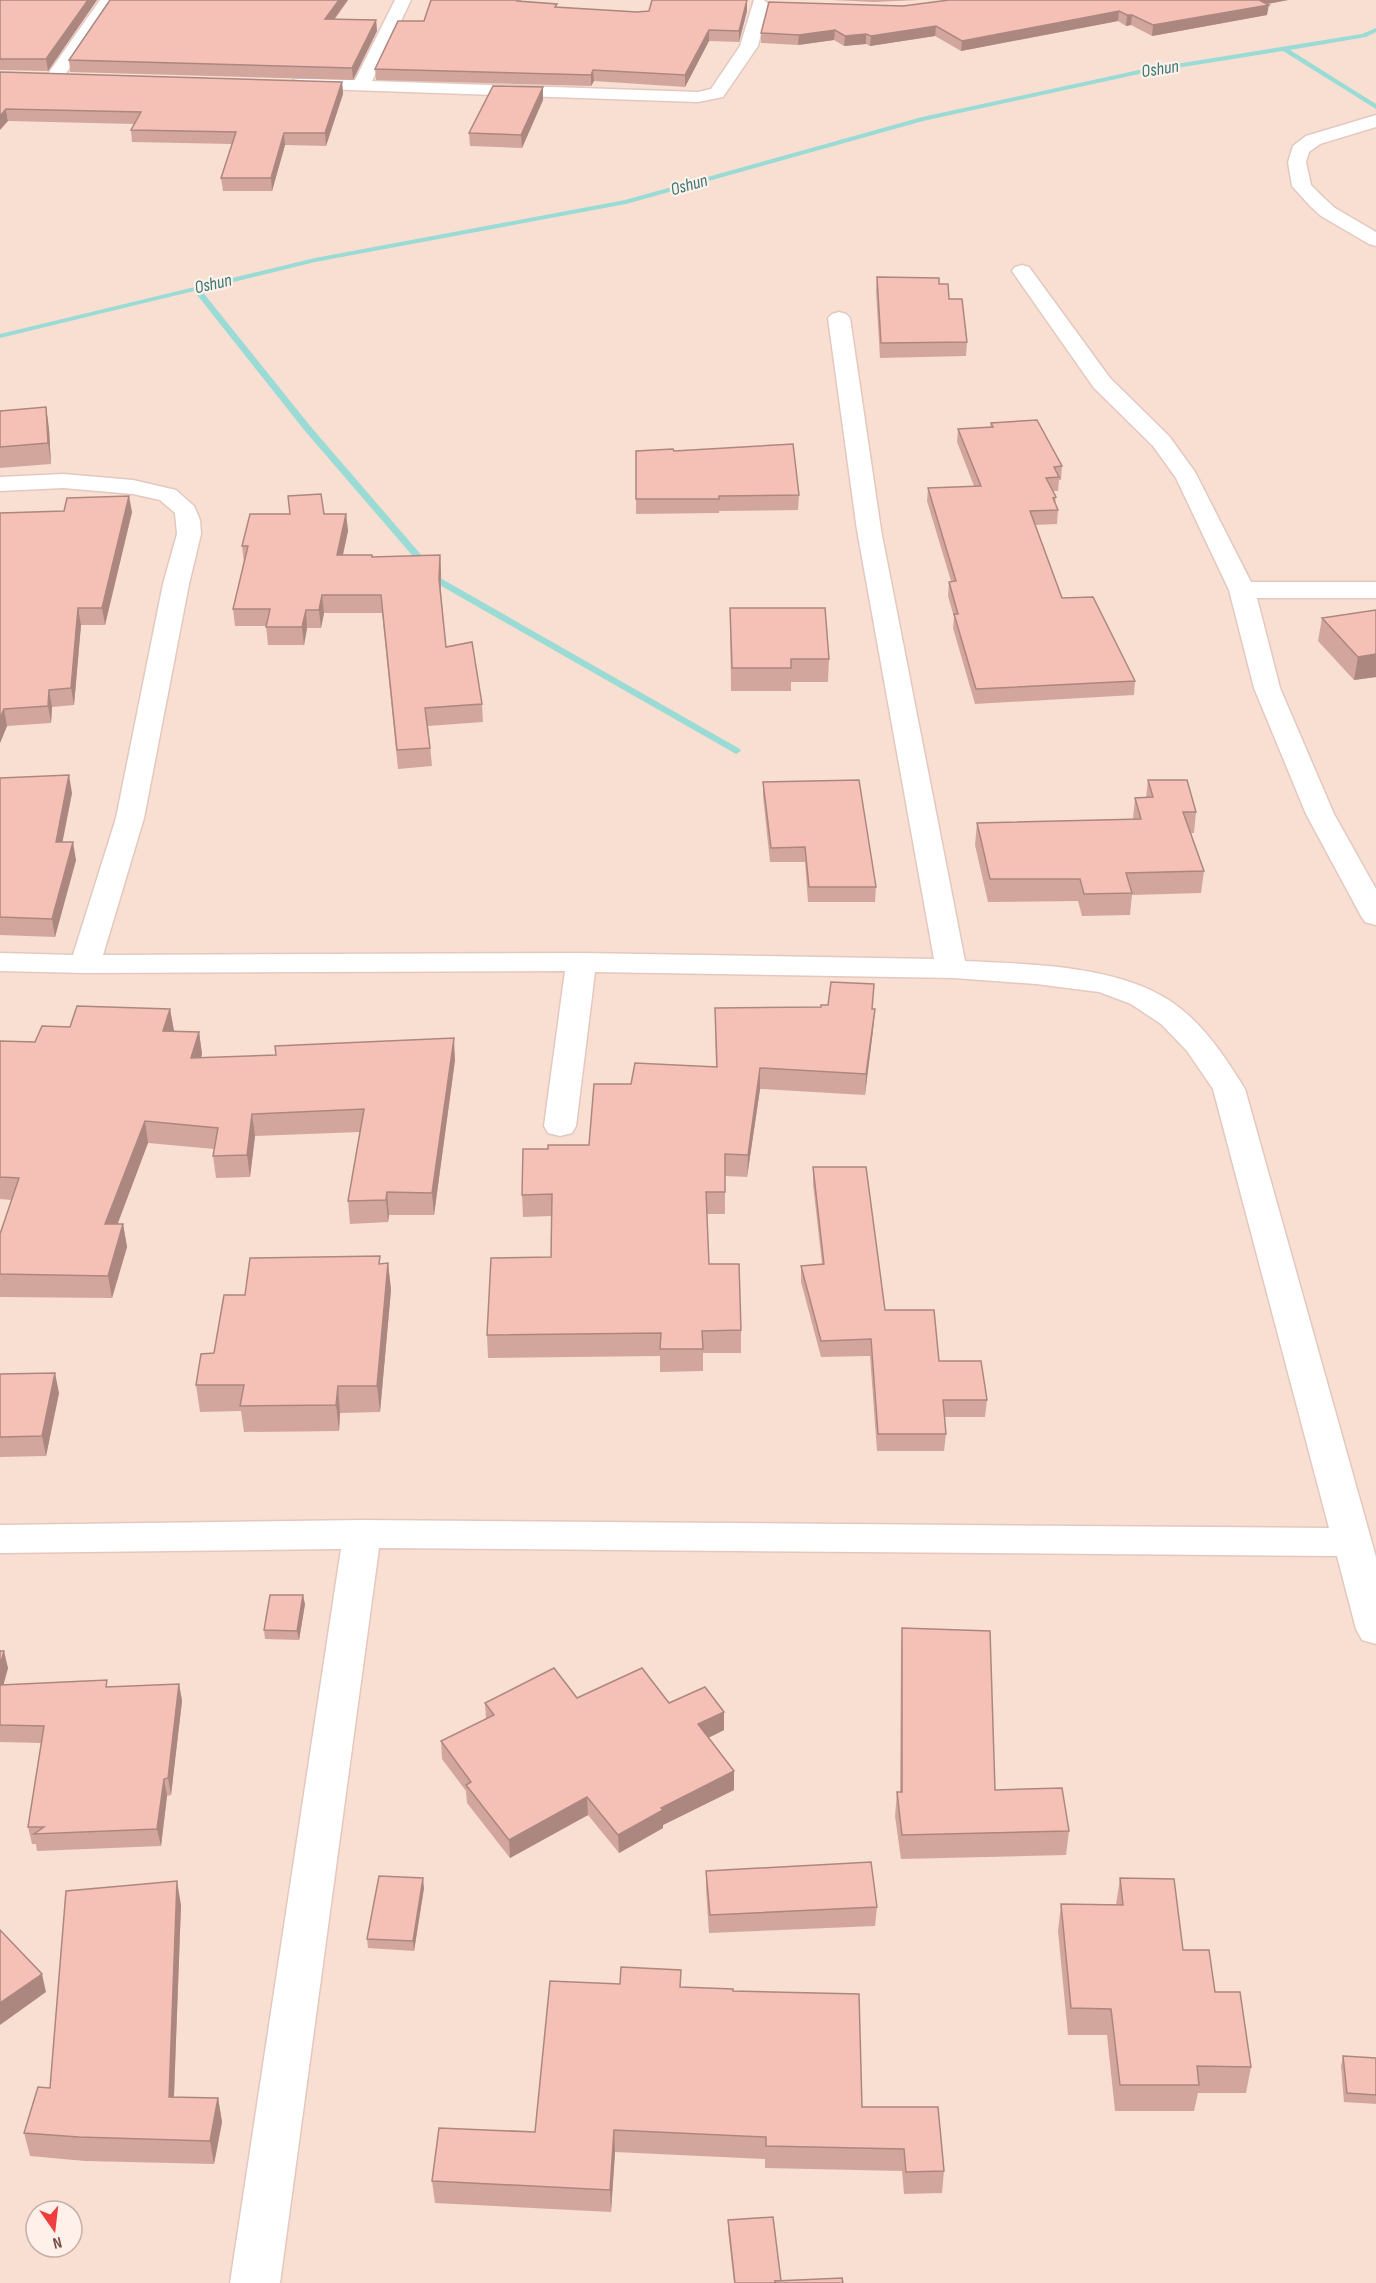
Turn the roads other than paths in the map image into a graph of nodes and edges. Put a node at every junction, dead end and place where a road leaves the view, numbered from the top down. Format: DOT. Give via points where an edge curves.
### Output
graph roads {
  1 [pos="403,0"];
  2 [pos="106,4"];
  3 [pos="760,4"];
  4 [pos="32,77"];
  5 [pos="54,78"];
  6 [pos="78,79"];
  7 [pos="279,84"];
  8 [pos="361,86"];
  9 [pos="1376,121"];
  10 [pos="1376,240"];
  11 [pos="1023,271"];
  12 [pos="839,318"];
  13 [pos="0,484"];
  14 [pos="1242,590"];
  15 [pos="1376,590"];
  16 [pos="1376,916"];
  17 [pos="0,962"];
  18 [pos="581,962"];
  19 [pos="85,964"];
  20 [pos="951,969"];
  21 [pos="560,1126"];
  22 [pos="362,1534"];
  23 [pos="0,1539"];
  24 [pos="1351,1542"];
  25 [pos="1376,1629"];
  26 [pos="255,2283"];
  1 -- 8 [label="street"];
  2 -- 5 [label="street"];
  3 -- 8 [label="street" via="749,46 721,89 712,95"];
  4 -- 5 [label="street"];
  5 -- 6 [label="street"];
  7 -- 8 [label="street"];
  9 -- 10 [label="street" via="1313,140 1300,150 1297,162 1302,186 1318,203"];
  11 -- 14 [label="street" via="1102,383 1161,441 1187,477"];
  12 -- 20 [label="street" via="869,530"];
  13 -- 19 [label="street" via="63,481 133,487 168,495 186,511 188,520 189,534 130,818"];
  14 -- 15 [label="street"];
  14 -- 16 [label="street" via="1267,688 1320,814"];
  17 -- 19 [label="street"];
  18 -- 19 [label="street"];
  18 -- 20 [label="street"];
  18 -- 21 [label="street"];
  20 -- 24 [label="street" via="1082,980 1126,990 1175,1020 1213,1061 1239,1120"];
  22 -- 23 [label="street"];
  22 -- 24 [label="street"];
  22 -- 26 [label="street"];
  24 -- 25 [label="street"];
}
